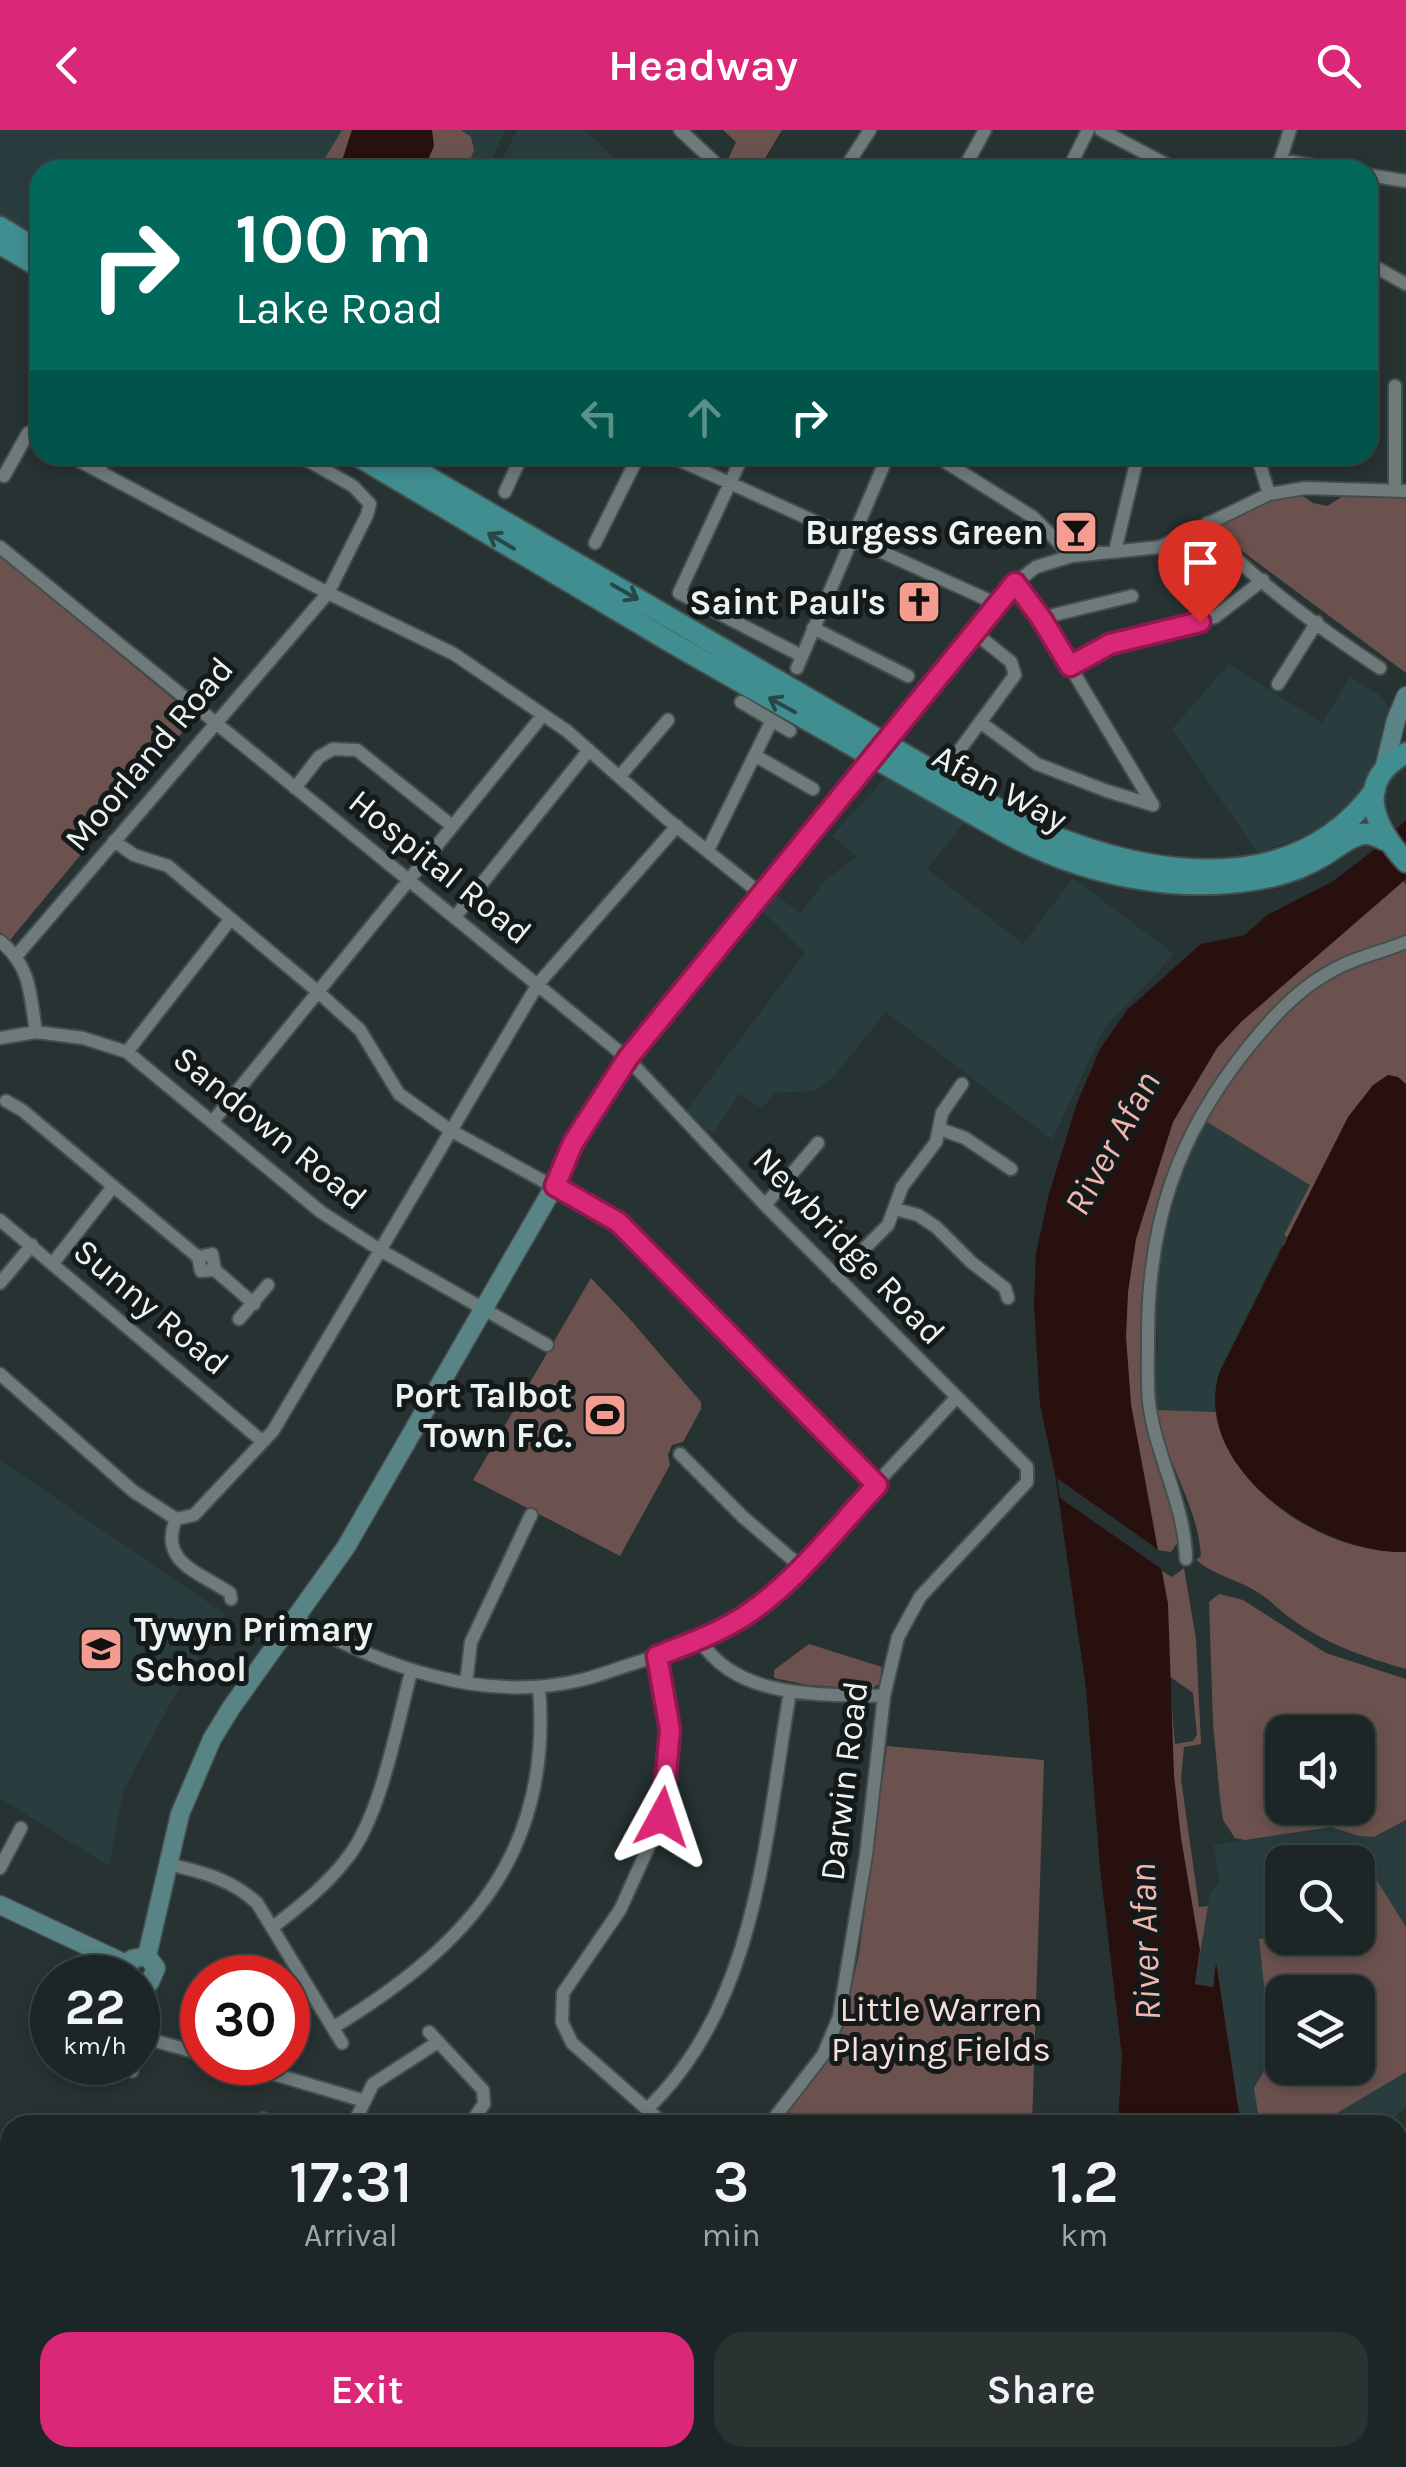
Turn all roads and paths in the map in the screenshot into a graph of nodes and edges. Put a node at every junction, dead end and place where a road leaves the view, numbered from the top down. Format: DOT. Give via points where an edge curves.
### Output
graph roads {
  1 [pos="680,130"];
  2 [pos="870,130"];
  3 [pos="984,130"];
  4 [pos="1088,130"];
  5 [pos="1101,130"];
  6 [pos="1290,130"];
  7 [pos="712,160"];
  8 [pos="850,160"];
  9 [pos="968,160"];
  10 [pos="1073,160"];
  11 [pos="1149,160"];
  12 [pos="1281,160"];
  13 [pos="1378,177"];
  14 [pos="1406,181"];
  15 [pos="0,228"];
  16 [pos="0,244"];
  17 [pos="30,245"];
  18 [pos="30,262"];
  19 [pos="1378,269"];
  20 [pos="1406,284"];
  21 [pos="1395,386"];
  22 [pos="30,435"];
  23 [pos="87,465"];
  24 [pos="101,465"];
  25 [pos="316,465"];
  26 [pos="373,465"];
  27 [pos="407,465"];
  28 [pos="517,465"];
  29 [pos="634,465"];
  30 [pos="691,465"];
  31 [pos="738,465"];
  32 [pos="884,465"];
  33 [pos="950,465"];
  34 [pos="1136,465"];
  35 [pos="1260,465"];
  36 [pos="98,471"];
  37 [pos="4,476"];
  38 [pos="730,482"];
  39 [pos="1400,491"];
  40 [pos="505,492"];
  41 [pos="1269,494"];
  42 [pos="1207,522"];
  43 [pos="853,538"];
  44 [pos="596,543"];
  45 [pos="0,547"];
  46 [pos="1114,551"];
  47 [pos="1072,556"];
  48 [pos="1263,580"];
  49 [pos="1015,583"];
  50 [pos="328,593"];
  51 [pos="1132,596"];
  52 [pos="997,604"];
  53 [pos="1041,618"];
  54 [pos="1316,622"];
  55 [pos="813,628"];
  56 [pos="975,633"];
  57 [pos="1070,666"];
  58 [pos="1380,668"];
  59 [pos="908,676"];
  60 [pos="1278,684"];
  61 [pos="1406,696"];
  62 [pos="741,702"];
  63 [pos="543,715"];
  64 [pos="668,720"];
  65 [pos="772,720"];
  66 [pos="980,722"];
  67 [pos="214,723"];
  68 [pos="790,731"];
  69 [pos="850,743"];
  70 [pos="589,750"];
  71 [pos="877,750"];
  72 [pos="1406,753"];
  73 [pos="756,756"];
  74 [pos="947,767"];
  75 [pos="619,777"];
  76 [pos="1379,781"];
  77 [pos="295,788"];
  78 [pos="813,789"];
  79 [pos="842,792"];
  80 [pos="451,825"];
  81 [pos="676,826"];
  82 [pos="1385,840"];
  83 [pos="114,842"];
  84 [pos="708,850"];
  85 [pos="1406,862"];
  86 [pos="408,879"];
  87 [pos="760,894"];
  88 [pos="455,918"];
  89 [pos="230,920"];
  90 [pos="0,941"];
  91 [pos="1406,942"];
  92 [pos="18,955"];
  93 [pos="538,984"];
  94 [pos="317,991"];
  95 [pos="36,1032"];
  96 [pos="0,1038"];
  97 [pos="127,1052"];
  98 [pos="628,1058"];
  99 [pos="962,1084"];
  100 [pos="6,1101"];
  101 [pos="213,1122"];
  102 [pos="940,1129"];
  103 [pos="450,1130"];
  104 [pos="818,1143"];
  105 [pos="1001,1166"];
  106 [pos="555,1186"];
  107 [pos="112,1188"];
  108 [pos="765,1205"];
  109 [pos="895,1209"];
  110 [pos="0,1220"];
  111 [pos="32,1246"];
  112 [pos="380,1250"];
  113 [pos="53,1263"];
  114 [pos="836,1276"];
  115 [pos="0,1283"];
  116 [pos="268,1285"];
  117 [pos="1010,1289"];
  118 [pos="254,1304"];
  119 [pos="483,1308"];
  120 [pos="239,1319"];
  121 [pos="548,1345"];
  122 [pos="0,1374"];
  123 [pos="956,1398"];
  124 [pos="262,1441"];
  125 [pos="680,1454"];
  126 [pos="1030,1472"];
  127 [pos="877,1485"];
  128 [pos="531,1515"];
  129 [pos="176,1518"];
  130 [pos="1186,1559"];
  131 [pos="800,1566"];
  132 [pos="231,1598"];
  133 [pos="296,1619"];
  134 [pos="700,1640"];
  135 [pos="657,1656"];
  136 [pos="411,1672"];
  137 [pos="466,1683"];
  138 [pos="539,1687"];
  139 [pos="790,1692"];
  140 [pos="884,1696"];
  141 [pos="21,1828"];
  142 [pos="168,1864"];
  143 [pos="0,1868"];
  144 [pos="0,1905"];
  145 [pos="273,1927"];
  146 [pos="94,1955"];
  147 [pos="147,1955"];
  148 [pos="334,2027"];
  149 [pos="342,2043"];
  150 [pos="310,2085"];
  151 [pos="365,2101"];
  152 [pos="647,2110"];
  153 [pos="358,2115"];
  154 [pos="476,2115"];
  155 [pos="653,2115"];
  156 [pos="777,2115"];
  1 -- 7 [label="street"];
  2 -- 8 [label="street"];
  3 -- 9 [label="street"];
  4 -- 10 [label="street"];
  5 -- 11 [label="street"];
  6 -- 12 [label="street"];
  13 -- 14 [label="street"];
  15 -- 17 [label="main road"];
  16 -- 18 [label="main road"];
  19 -- 20 [label="street"];
  21 -- 39 [label="street"];
  22 -- 37 [label="street"];
  23 -- 36 [label="street"];
  24 -- 36 [label="street"];
  25 -- 50 [label="street, Moorland Road" via="370,504"];
  69 -- 26 [label="main road, Afan Way, one-way"];
  27 -- 71 [label="main road, Afan Way, one-way"];
  28 -- 40 [label="street"];
  29 -- 44 [label="street"];
  30 -- 38 [label="street"];
  31 -- 38 [label="street"];
  32 -- 43 [label="street"];
  33 -- 47 [label="street" via="1033,517"];
  34 -- 46 [label="street"];
  35 -- 41 [label="street"];
  36 -- 50 [label="street"];
  38 -- 43 [label="street"];
  38 -- 55 [label="street" via="678,593 800,662"];
  39 -- 41 [label="street" via="1304,488"];
  41 -- 42 [label="street"];
  42 -- 46 [label="street" via="1160,547"];
  42 -- 48 [label="street" via="1216,541"];
  43 -- 52 [label="street"];
  43 -- 55 [label="street"];
  45 -- 67 [label="street, Hospital Road"];
  46 -- 47 [label="street"];
  47 -- 49 [label="street" via="1036,567"];
  48 -- 54 [label="street"];
  48 -- 57 [label="street" via="1215,618 1110,644"];
  49 -- 52 [label="street"];
  49 -- 53 [label="street"];
  50 -- 63 [label="street" via="454,654"];
  50 -- 67 [label="street, Moorland Road"];
  51 -- 53 [label="street"];
  52 -- 56 [label="street"];
  53 -- 57 [label="street"];
  54 -- 58 [label="street"];
  54 -- 60 [label="street"];
  55 -- 59 [label="street"];
  56 -- 66 [label="street" via="1011,662 1015,675"];
  56 -- 71 [label="street"];
  57 -- 66 [label="street" via="1153,804 1037,764"];
  61 -- 76 [label="street"];
  62 -- 65 [label="street"];
  63 -- 70 [label="street"];
  63 -- 80 [label="street"];
  64 -- 75 [label="street"];
  65 -- 68 [label="street"];
  65 -- 73 [label="street"];
  66 -- 74 [label="street"];
  67 -- 77 [label="street, Hospital Road"];
  67 -- 83 [label="street, Moorland Road"];
  69 -- 71 [label="main road, Afan Way"];
  69 -- 79 [label="street"];
  70 -- 75 [label="street"];
  70 -- 88 [label="street"];
  71 -- 76 [label="main road, Afan Way" via="1062,842 1176,868 1248,867 1292,856 1334,832"];
  71 -- 79 [label="street"];
  71 -- 82 [label="main road, Afan Way" via="1026,844 1116,875 1245,882 1296,870 1357,836"];
  72 -- 76 [label="main road, Afan Way"];
  73 -- 78 [label="street"];
  73 -- 84 [label="street"];
  75 -- 81 [label="street"];
  76 -- 82 [label="main road" via="1375,816"];
  77 -- 80 [label="street" via="333,749 357,750"];
  77 -- 86 [label="street, Hospital Road"];
  79 -- 87 [label="street"];
  80 -- 86 [label="street"];
  81 -- 84 [label="street"];
  81 -- 93 [label="street"];
  82 -- 85 [label="main road"];
  83 -- 89 [label="street" via="168,866"];
  83 -- 92 [label="street, Moorland Road"];
  84 -- 87 [label="street"];
  86 -- 88 [label="street, Hospital Road"];
  86 -- 94 [label="street"];
  87 -- 98 [label="street"];
  88 -- 93 [label="street, Hospital Road"];
  89 -- 94 [label="street"];
  89 -- 97 [label="street"];
  90 -- 92 [label="street"];
  91 -- 130 [label="street" via="1328,972 1286,1004 1234,1065 1178,1160 1151,1258 1148,1369 1150,1407"];
  92 -- 95 [label="street"];
  93 -- 98 [label="street, Hospital Road"];
  93 -- 103 [label="street"];
  94 -- 101 [label="street"];
  94 -- 103 [label="street" via="360,1030 399,1094"];
  95 -- 96 [label="street"];
  95 -- 97 [label="street, Sandown Road"];
  97 -- 101 [label="street, Sandown Road"];
  98 -- 106 [label="street" via="573,1143"];
  98 -- 108 [label="street, Newbridge Road"];
  99 -- 102 [label="street" via="947,1092"];
  100 -- 107 [label="street" via="26,1105"];
  101 -- 112 [label="street, Sandown Road" via="321,1212"];
  102 -- 105 [label="street" via="965,1138"];
  102 -- 109 [label="street"];
  103 -- 106 [label="street"];
  103 -- 112 [label="street"];
  104 -- 108 [label="street" via="804,1150"];
  106 -- 119 [label="street"];
  106 -- 127 [label="street" via="618,1222"];
  107 -- 113 [label="street"];
  107 -- 118 [label="street" via="198,1257 200,1271 215,1270"];
  108 -- 114 [label="street, Newbridge Road"];
  109 -- 114 [label="street"];
  109 -- 117 [label="street" via="936,1227"];
  110 -- 111 [label="street, Sunny Road"];
  111 -- 113 [label="street, Sunny Road"];
  111 -- 115 [label="street"];
  112 -- 119 [label="street, Sandown Road"];
  112 -- 124 [label="street"];
  113 -- 124 [label="street, Sunny Road"];
  114 -- 123 [label="street, Newbridge Road"];
  116 -- 118 [label="street"];
  118 -- 120 [label="street"];
  119 -- 121 [label="street, Sandown Road"];
  119 -- 133 [label="street" via="346,1547"];
  122 -- 129 [label="street" via="133,1491"];
  123 -- 126 [label="street, Newbridge Road"];
  123 -- 127 [label="street"];
  124 -- 129 [label="street" via="194,1516"];
  125 -- 131 [label="street"];
  126 -- 140 [label="street, Darwin Road" via="920,1597 898,1637"];
  127 -- 131 [label="street"];
  128 -- 137 [label="street" via="471,1642"];
  129 -- 132 [label="street" via="169,1536 177,1558"];
  131 -- 134 [label="street" via="743,1617"];
  133 -- 136 [label="street"];
  133 -- 142 [label="street" via="212,1739 180,1814"];
  134 -- 135 [label="street"];
  134 -- 139 [label="street" via="710,1656 753,1682"];
  135 -- 138 [label="street"];
  135 -- 152 [label="street" via="670,1730 662,1817 620,1910 563,1993 562,2022 572,2042"];
  136 -- 137 [label="street"];
  136 -- 145 [label="street" via="374,1805 351,1854"];
  137 -- 138 [label="street"];
  138 -- 148 [label="street" via="543,1728 530,1811 509,1865 475,1914 424,1963"];
  139 -- 140 [label="street"];
  139 -- 152 [label="street" via="742,1952 687,2062"];
  140 -- 156 [label="street, Darwin Road" via="839,2017 823,2055"];
  141 -- 143 [label="street"];
  142 -- 145 [label="street" via="242,1890"];
  142 -- 147 [label="street"];
  144 -- 146 [label="street"];
  145 -- 148 [label="street"];
  148 -- 149 [label="street"];
  150 -- 151 [label="street"];
  151 -- 153 [label="street"];
  151 -- 154 [label="street" via="372,2084 433,2037 483,2090"];
  152 -- 155 [label="street"];
}
